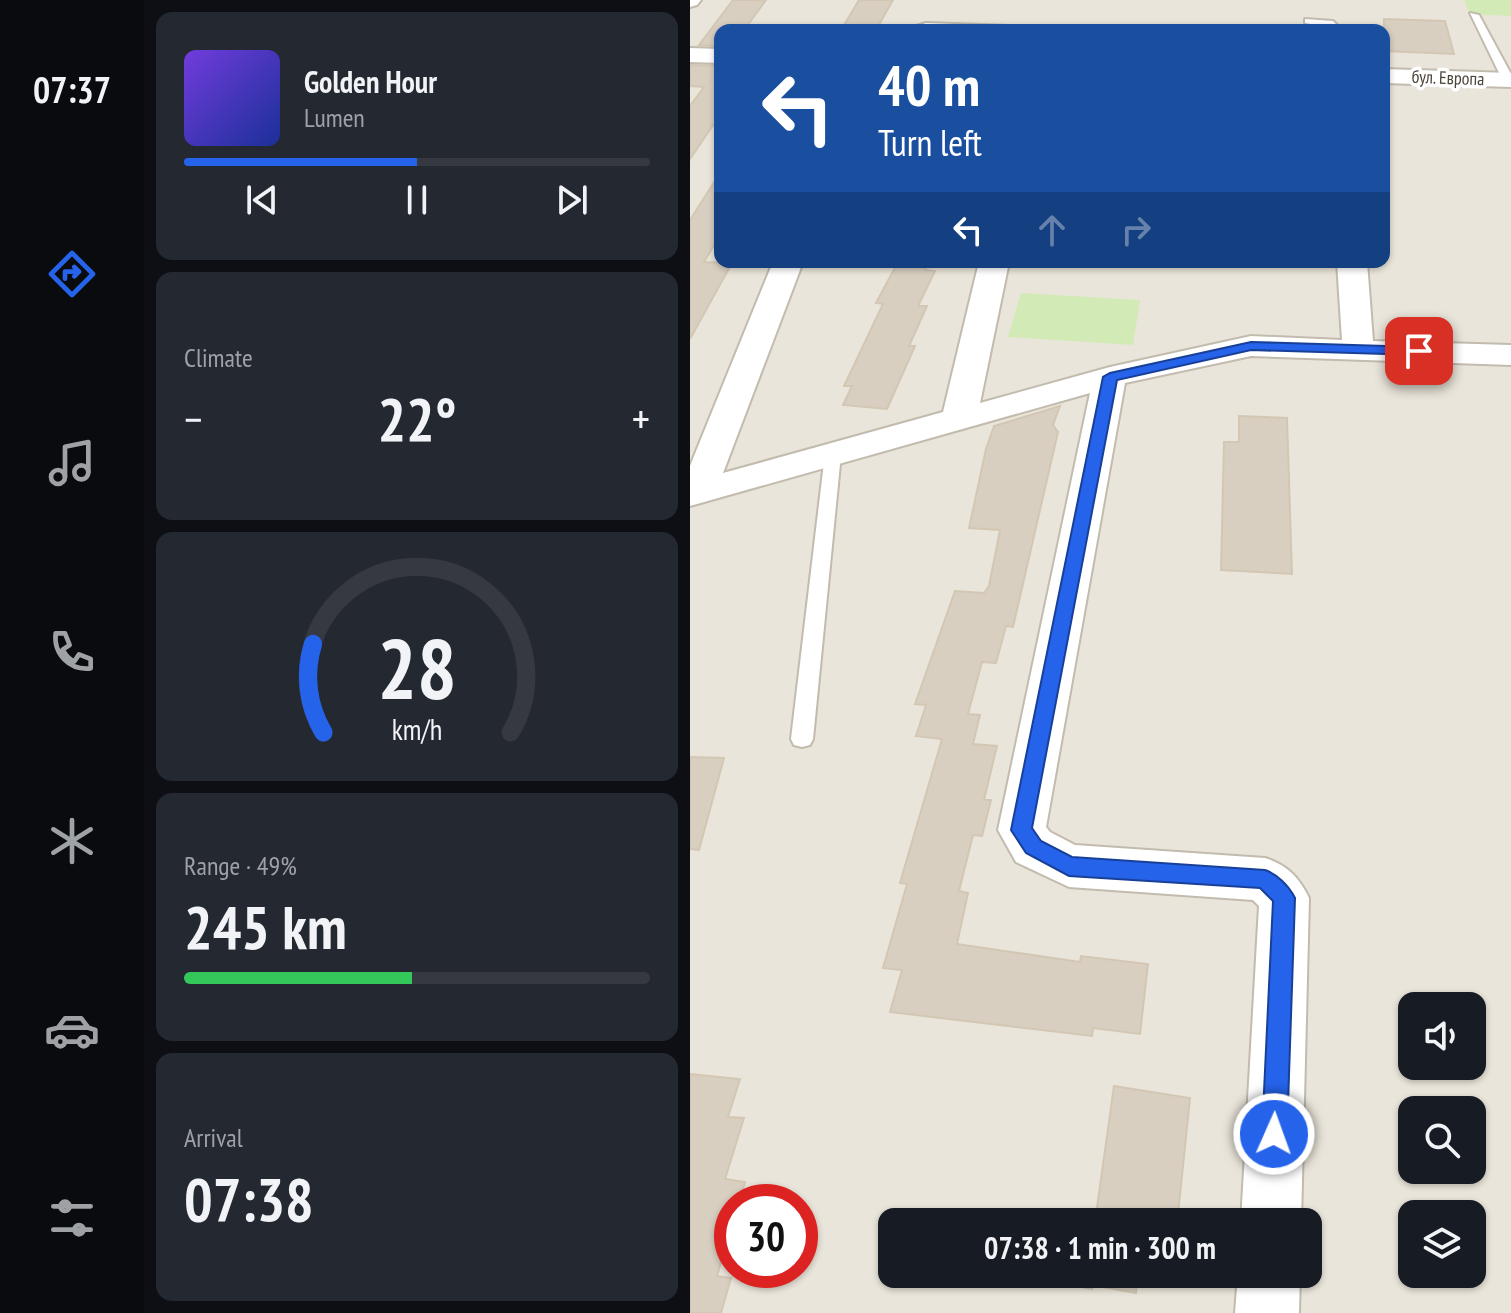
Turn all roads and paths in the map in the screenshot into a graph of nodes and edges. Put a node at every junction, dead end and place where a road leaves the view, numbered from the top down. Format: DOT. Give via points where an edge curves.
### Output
graph roads {
  1 [pos="1474,15"];
  2 [pos="1309,21"];
  3 [pos="1330,24"];
  4 [pos="690,55"];
  5 [pos="714,56"];
  6 [pos="1390,76"];
  7 [pos="1510,80"];
  8 [pos="786,268"];
  9 [pos="993,268"];
  10 [pos="1352,268"];
  11 [pos="1358,348"];
  12 [pos="1511,355"];
  13 [pos="1110,377"];
  14 [pos="959,419"];
  15 [pos="833,454"];
  16 [pos="694,493"];
  17 [pos="802,739"];
  18 [pos="1272,1208"];
  19 [pos="1268,1288"];
  20 [pos="1267,1313"];
  1 -- 7 [label="lane"];
  2 -- 3 [label="lane"];
  4 -- 5 [label="street"];
  6 -- 7 [label="street, бул. Европа"];
  8 -- 16 [label="street"];
  9 -- 14 [label="street"];
  10 -- 11 [label="street"];
  11 -- 12 [label="street"];
  11 -- 13 [label="street" via="1251,346"];
  13 -- 14 [label="street"];
  13 -- 18 [label="street" via="1022,830 1033,847 1069,866 1265,879 1284,898"];
  14 -- 15 [label="street"];
  15 -- 16 [label="street"];
  15 -- 17 [label="lane"];
  19 -- 20 [label="street"];
}
